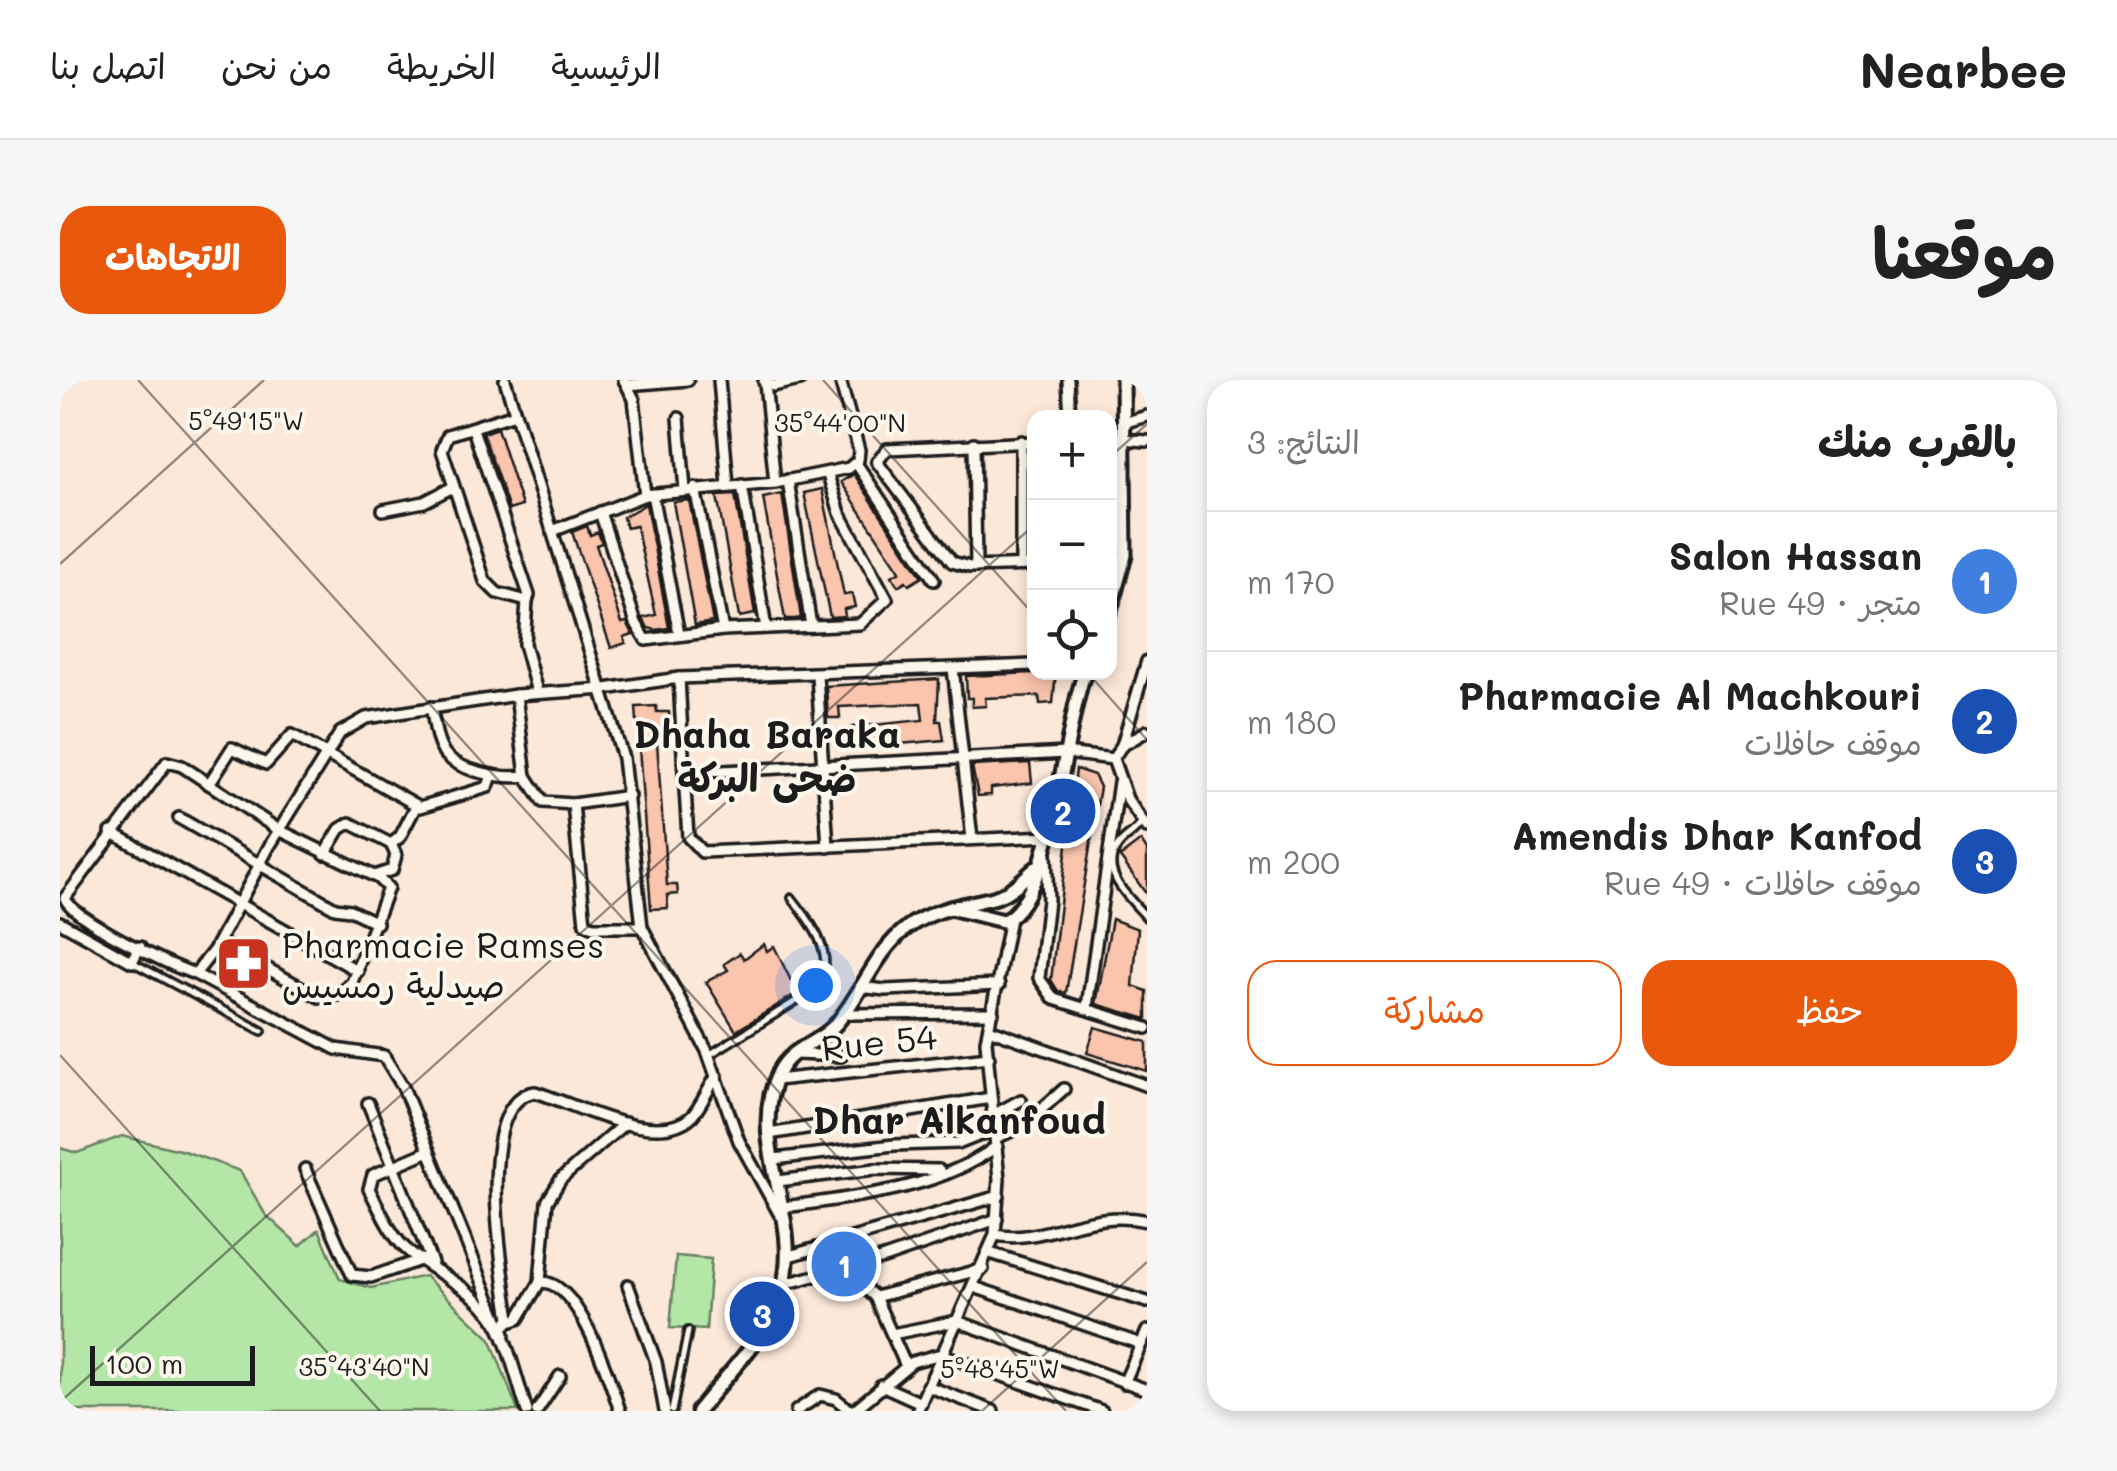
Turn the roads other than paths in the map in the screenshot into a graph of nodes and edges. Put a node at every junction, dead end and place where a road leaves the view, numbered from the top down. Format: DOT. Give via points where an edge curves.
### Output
graph roads {
  1 [pos="505,380"];
  2 [pos="688,380"];
  3 [pos="719,380"];
  4 [pos="800,380"];
  5 [pos="854,380"];
  6 [pos="1068,380"];
  7 [pos="1123,380"];
  8 [pos="763,381"];
  9 [pos="626,383"];
  10 [pos="842,383"];
  11 [pos="1070,410"];
  12 [pos="515,414"];
  13 [pos="1147,416"];
  14 [pos="679,418"];
  15 [pos="1123,422"];
  16 [pos="472,429"];
  17 [pos="1122,439"];
  18 [pos="1020,441"];
  19 [pos="1027,442"];
  20 [pos="1147,442"];
  21 [pos="974,444"];
  22 [pos="856,464"];
  23 [pos="828,475"];
  24 [pos="788,480"];
  25 [pos="774,483"];
  26 [pos="742,485"];
  27 [pos="728,486"];
  28 [pos="453,487"];
  29 [pos="690,489"];
  30 [pos="648,495"];
  31 [pos="383,510"];
  32 [pos="600,512"];
  33 [pos="555,530"];
  34 [pos="1021,564"];
  35 [pos="1027,564"];
  36 [pos="976,567"];
  37 [pos="934,580"];
  38 [pos="1116,590"];
  39 [pos="527,601"];
  40 [pos="811,626"];
  41 [pos="766,628"];
  42 [pos="723,630"];
  43 [pos="679,634"];
  44 [pos="1147,662"];
  45 [pos="1027,664"];
  46 [pos="953,668"];
  47 [pos="817,675"];
  48 [pos="680,678"];
  49 [pos="1083,680"];
  50 [pos="605,689"];
  51 [pos="537,692"];
  52 [pos="516,695"];
  53 [pos="430,707"];
  54 [pos="1147,731"];
  55 [pos="1122,745"];
  56 [pos="1066,752"];
  57 [pos="326,756"];
  58 [pos="964,756"];
  59 [pos="1113,759"];
  60 [pos="824,768"];
  61 [pos="684,773"];
  62 [pos="492,776"];
  63 [pos="526,776"];
  64 [pos="1120,778"];
  65 [pos="209,784"];
  66 [pos="629,796"];
  67 [pos="574,804"];
  68 [pos="416,806"];
  69 [pos="179,818"];
  70 [pos="1145,825"];
  71 [pos="280,830"];
  72 [pos="111,832"];
  73 [pos="1050,836"];
  74 [pos="972,839"];
  75 [pos="391,844"];
  76 [pos="828,846"];
  77 [pos="1046,851"];
  78 [pos="325,854"];
  79 [pos="261,864"];
  80 [pos="1036,868"];
  81 [pos="372,876"];
  82 [pos="999,896"];
  83 [pos="792,898"];
  84 [pos="240,905"];
  85 [pos="950,908"];
  86 [pos="1004,916"];
  87 [pos="1147,918"];
  88 [pos="60,922"];
  89 [pos="377,924"];
  90 [pos="642,927"];
  91 [pos="219,942"];
  92 [pos="140,947"];
  93 [pos="132,962"];
  94 [pos="358,970"];
  95 [pos="195,974"];
  96 [pos="999,985"];
  97 [pos="860,986"];
  98 [pos="1086,1007"];
  99 [pos="993,1013"];
  100 [pos="844,1014"];
  101 [pos="1147,1028"];
  102 [pos="988,1029"];
  103 [pos="262,1031"];
  104 [pos="793,1054"];
  105 [pos="708,1055"];
  106 [pos="840,1056"];
  107 [pos="989,1057"];
  108 [pos="717,1076"];
  109 [pos="776,1080"];
  110 [pos="1147,1086"];
  111 [pos="1064,1089"];
  112 [pos="991,1098"];
  113 [pos="1021,1100"];
  114 [pos="368,1103"];
  115 [pos="992,1115"];
  116 [pos="624,1123"];
  117 [pos="769,1134"];
  118 [pos="996,1138"];
  119 [pos="429,1151"];
  120 [pos="774,1159"];
  121 [pos="392,1166"];
  122 [pos="305,1169"];
  123 [pos="944,1171"];
  124 [pos="778,1180"];
  125 [pos="999,1196"];
  126 [pos="784,1207"];
  127 [pos="997,1220"];
  128 [pos="1147,1220"];
  129 [pos="790,1232"];
  130 [pos="995,1235"];
  131 [pos="990,1253"];
  132 [pos="789,1256"];
  133 [pos="428,1262"];
  134 [pos="842,1266"];
  135 [pos="982,1269"];
  136 [pos="540,1282"];
  137 [pos="784,1284"];
  138 [pos="628,1285"];
  139 [pos="974,1287"];
  140 [pos="875,1297"];
  141 [pos="1147,1302"];
  142 [pos="957,1321"];
  143 [pos="505,1328"];
  144 [pos="688,1331"];
  145 [pos="1147,1331"];
  146 [pos="892,1334"];
  147 [pos="1141,1344"];
  148 [pos="942,1354"];
  149 [pos="906,1366"];
  150 [pos="560,1376"];
  151 [pos="1124,1383"];
  152 [pos="881,1385"];
  153 [pos="927,1386"];
  154 [pos="1147,1390"];
  155 [pos="919,1407"];
  156 [pos="527,1411"];
  157 [pos="536,1411"];
  158 [pos="620,1411"];
  159 [pos="669,1411"];
  160 [pos="698,1411"];
  161 [pos="796,1411"];
  162 [pos="852,1411"];
  163 [pos="993,1411"];
  164 [pos="1102,1411"];
  1 -- 12 [label="street"];
  2 -- 9 [label="street"];
  3 -- 27 [label="street"];
  4 -- 8 [label="street" via="774,386"];
  5 -- 10 [label="street"];
  6 -- 11 [label="street"];
  7 -- 15 [label="street"];
  8 -- 25 [label="street"];
  9 -- 30 [label="street"];
  10 -- 22 [label="street"];
  12 -- 16 [label="street"];
  12 -- 33 [label="street"];
  13 -- 15 [label="street"];
  14 -- 29 [label="street"];
  15 -- 17 [label="street"];
  16 -- 28 [label="street" via="443,444"];
  16 -- 39 [label="street"];
  17 -- 20 [label="street"];
  17 -- 38 [label="street" via="1125,554"];
  18 -- 19 [label="street"];
  18 -- 21 [label="street"];
  18 -- 34 [label="street"];
  21 -- 36 [label="street"];
  21 -- 36 [label="street" via="887,449 877,462 946,557"];
  22 -- 23 [label="street"];
  22 -- 37 [label="street"];
  23 -- 24 [label="street"];
  23 -- 40 [label="street" via="840,513 887,599 860,624"];
  24 -- 25 [label="street"];
  24 -- 40 [label="street"];
  25 -- 26 [label="street"];
  26 -- 27 [label="street"];
  26 -- 41 [label="street"];
  27 -- 29 [label="street"];
  28 -- 31 [label="street" via="424,502"];
  28 -- 39 [label="street" via="485,581"];
  29 -- 30 [label="street"];
  29 -- 42 [label="street"];
  30 -- 32 [label="street"];
  30 -- 43 [label="street"];
  32 -- 33 [label="street"];
  32 -- 43 [label="street" via="638,630 646,640"];
  33 -- 50 [label="street"];
  34 -- 35 [label="street"];
  34 -- 36 [label="street"];
  39 -- 51 [label="street" via="524,644"];
  40 -- 41 [label="street"];
  41 -- 42 [label="street"];
  42 -- 43 [label="street"];
  44 -- 55 [label="street"];
  45 -- 46 [label="street"];
  46 -- 47 [label="street"];
  46 -- 58 [label="street"];
  47 -- 48 [label="street"];
  47 -- 60 [label="street"];
  48 -- 50 [label="street"];
  48 -- 61 [label="street"];
  49 -- 56 [label="street"];
  50 -- 51 [label="street"];
  50 -- 66 [label="street"];
  51 -- 52 [label="street"];
  52 -- 53 [label="street"];
  52 -- 63 [label="street"];
  53 -- 57 [label="street" via="353,724"];
  53 -- 62 [label="street" via="443,752"];
  54 -- 55 [label="street"];
  55 -- 59 [label="street"];
  56 -- 58 [label="street"];
  56 -- 59 [label="street"];
  56 -- 73 [label="street"];
  57 -- 65 [label="street" via="292,735 266,764 232,748"];
  57 -- 68 [label="street"];
  57 -- 71 [label="street"];
  58 -- 60 [label="street"];
  58 -- 74 [label="street"];
  59 -- 64 [label="street"];
  60 -- 61 [label="street"];
  60 -- 76 [label="street"];
  61 -- 76 [label="street" via="688,837 695,849 718,854"];
  62 -- 63 [label="street"];
  62 -- 68 [label="street" via="488,788 472,795"];
  63 -- 67 [label="street" via="543,802"];
  64 -- 70 [label="street"];
  64 -- 98 [label="street"];
  65 -- 71 [label="street"];
  65 -- 72 [label="street" via="172,762 162,764"];
  66 -- 67 [label="street"];
  66 -- 90 [label="street"];
  67 -- 90 [label="street" via="583,920 594,927"];
  68 -- 75 [label="street"];
  69 -- 79 [label="street"];
  70 -- 87 [label="lane" via="1117,848 1113,872"];
  71 -- 78 [label="street"];
  71 -- 79 [label="street"];
  72 -- 84 [label="street"];
  72 -- 92 [label="street" via="67,892 66,903"];
  73 -- 74 [label="street"];
  73 -- 77 [label="street"];
  74 -- 76 [label="street"];
  75 -- 78 [label="street" via="350,823"];
  75 -- 81 [label="street" via="392,870"];
  77 -- 80 [label="street"];
  77 -- 98 [label="street" via="1040,985 1054,999"];
  78 -- 81 [label="street"];
  79 -- 84 [label="street"];
  79 -- 89 [label="street" via="335,908"];
  80 -- 82 [label="street"];
  80 -- 86 [label="street" via="1033,886"];
  81 -- 89 [label="street" via="389,892"];
  82 -- 85 [label="street"];
  82 -- 86 [label="street"];
  82 -- 86 [label="street" via="1012,898"];
  83 -- 105 [label="lane" via="815,927 828,969 818,987"];
  84 -- 91 [label="street"];
  84 -- 94 [label="street"];
  85 -- 86 [label="street"];
  85 -- 97 [label="street" via="895,938"];
  86 -- 96 [label="street"];
  88 -- 93 [label="street"];
  89 -- 94 [label="street"];
  90 -- 105 [label="street"];
  91 -- 94 [label="street" via="318,997 344,991"];
  91 -- 95 [label="street"];
  92 -- 93 [label="street"];
  92 -- 95 [label="street"];
  93 -- 103 [label="lane"];
  95 -- 119 [label="street" via="336,1049 384,1056"];
  96 -- 97 [label="street"];
  96 -- 99 [label="street"];
  97 -- 100 [label="street"];
  98 -- 101 [label="street"];
  99 -- 100 [label="street"];
  99 -- 102 [label="street"];
  100 -- 104 [label="street"];
  102 -- 107 [label="street"];
  102 -- 110 [label="street"];
  104 -- 106 [label="street"];
  104 -- 109 [label="street"];
  105 -- 108 [label="street"];
  107 -- 109 [label="street, Rue 54"];
  107 -- 112 [label="street"];
  108 -- 116 [label="street" via="682,1122 648,1128"];
  108 -- 129 [label="street" via="739,1141"];
  109 -- 117 [label="street"];
  111 -- 118 [label="street" via="1023,1126"];
  112 -- 115 [label="street"];
  112 -- 117 [label="street"];
  113 -- 115 [label="street"];
  114 -- 121 [label="street"];
  115 -- 118 [label="street"];
  116 -- 136 [label="street" via="561,1179 548,1202"];
  116 -- 143 [label="street" via="535,1092 521,1095 506,1114 497,1211"];
  117 -- 120 [label="street"];
  118 -- 120 [label="street"];
  118 -- 123 [label="street" via="971,1163"];
  118 -- 125 [label="street"];
  119 -- 121 [label="street"];
  119 -- 143 [label="street"];
  120 -- 124 [label="street"];
  121 -- 133 [label="street"];
  121 -- 133 [label="street" via="373,1175 370,1189 395,1236"];
  122 -- 133 [label="street" via="352,1276"];
  123 -- 124 [label="street" via="875,1168"];
  123 -- 126 [label="street" via="869,1195"];
  124 -- 126 [label="street"];
  125 -- 127 [label="street"];
  125 -- 132 [label="street"];
  126 -- 129 [label="street"];
  127 -- 130 [label="street"];
  127 -- 134 [label="street"];
  128 -- 130 [label="street" via="1111,1214 1033,1234"];
  129 -- 132 [label="street"];
  130 -- 131 [label="street"];
  131 -- 135 [label="street"];
  131 -- 141 [label="street"];
  132 -- 137 [label="street"];
  133 -- 143 [label="street"];
  134 -- 137 [label="street"];
  134 -- 140 [label="street"];
  135 -- 139 [label="street"];
  135 -- 140 [label="street"];
  136 -- 143 [label="street"];
  136 -- 158 [label="street" via="562,1292 583,1318"];
  137 -- 160 [label="street" via="765,1325"];
  138 -- 159 [label="street"];
  139 -- 142 [label="street"];
  139 -- 147 [label="street"];
  140 -- 146 [label="street"];
  142 -- 146 [label="street"];
  142 -- 148 [label="street"];
  142 -- 151 [label="street"];
  143 -- 156 [label="street" via="510,1368"];
  144 -- 159 [label="lane"];
  145 -- 147 [label="street"];
  146 -- 149 [label="street"];
  147 -- 151 [label="street"];
  148 -- 149 [label="street"];
  148 -- 153 [label="street"];
  148 -- 164 [label="street"];
  149 -- 152 [label="street"];
  150 -- 157 [label="street"];
  151 -- 154 [label="street"];
  152 -- 155 [label="street"];
  152 -- 162 [label="street"];
  153 -- 155 [label="street"];
  153 -- 163 [label="street"];
  161 -- 162 [label="street" via="820,1396"];
}
